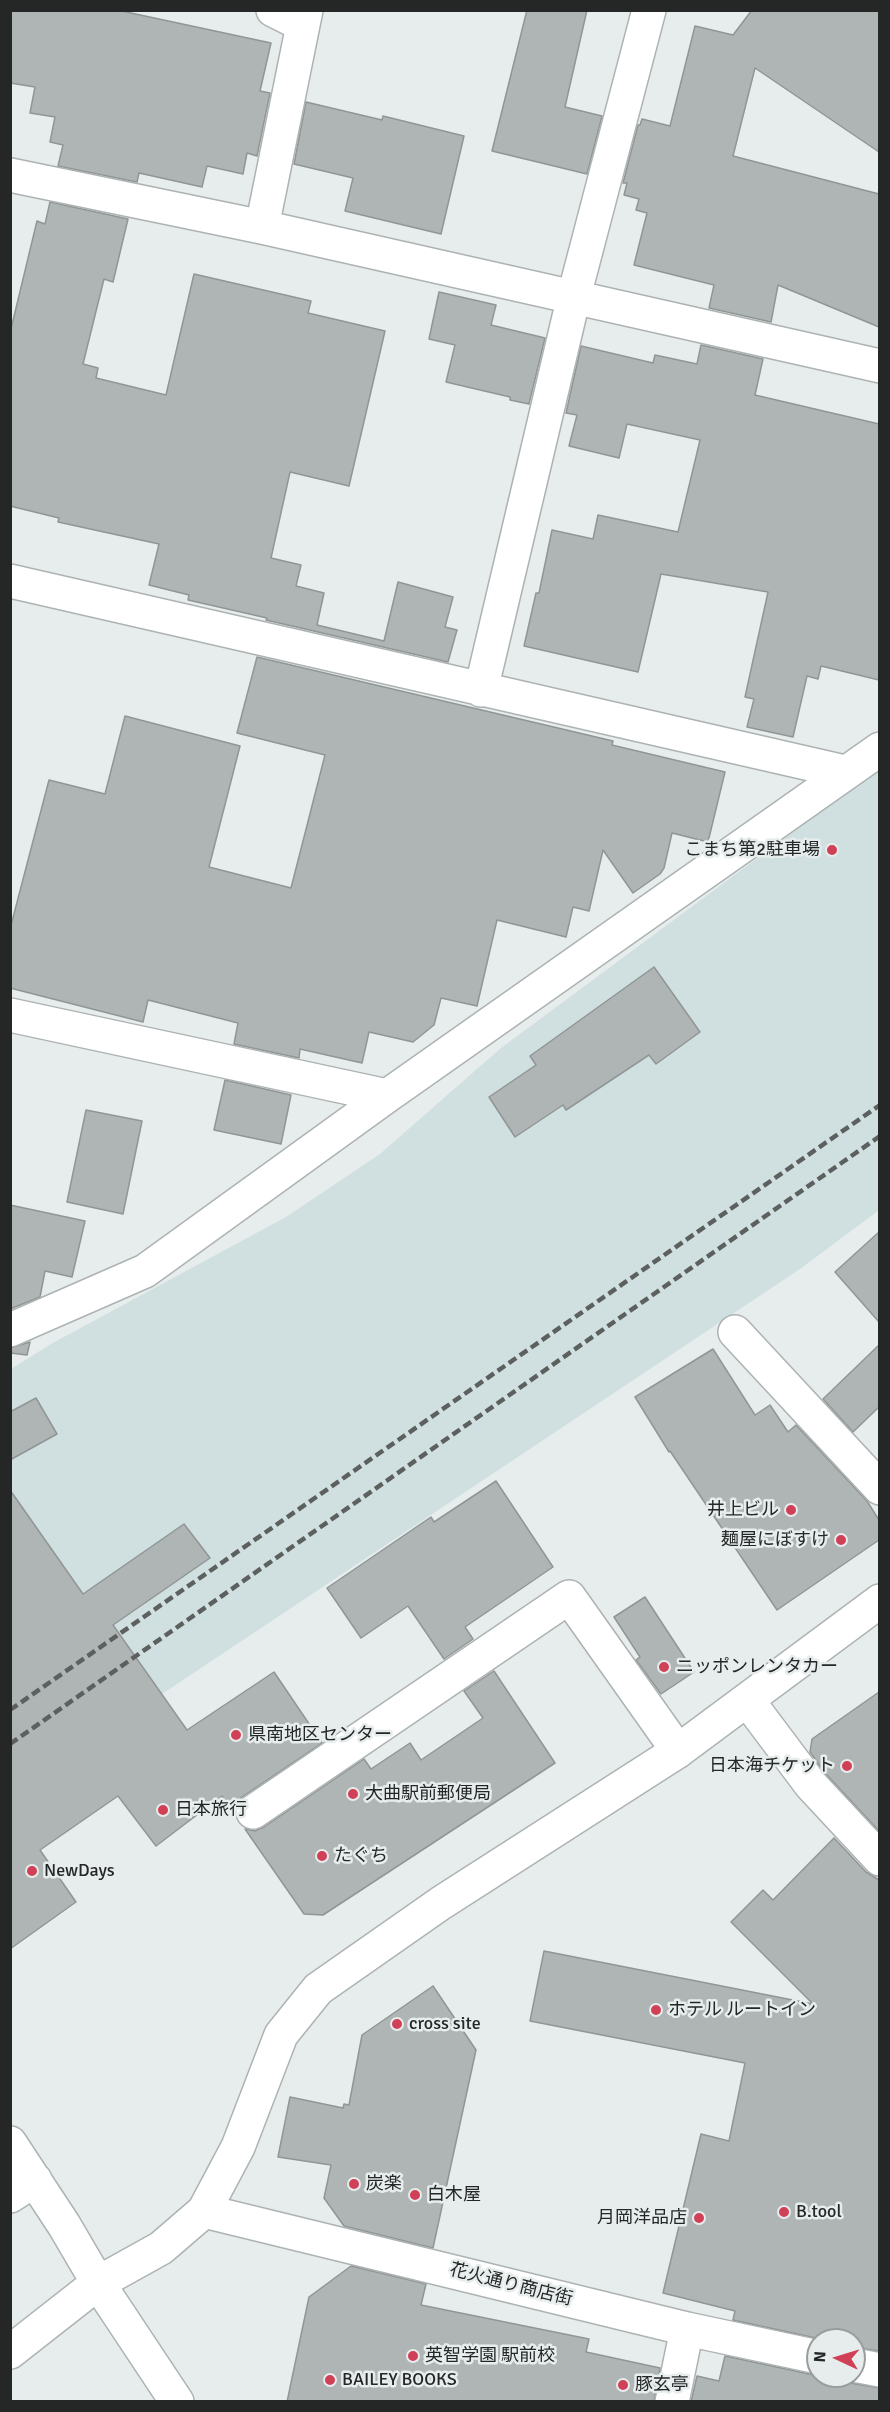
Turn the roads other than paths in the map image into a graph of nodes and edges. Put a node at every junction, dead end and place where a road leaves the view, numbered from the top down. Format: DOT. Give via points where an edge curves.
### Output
graph roads {
  1 [pos="273,10"];
  2 [pos="648,10"];
  3 [pos="304,18"];
  4 [pos="12,182"];
  5 [pos="262,227"];
  6 [pos="574,296"];
  7 [pos="879,366"];
  8 [pos="10,581"];
  9 [pos="481,690"];
  10 [pos="879,749"];
  11 [pos="845,772"];
  12 [pos="10,1015"];
  13 [pos="387,1096"];
  14 [pos="10,1330"];
  15 [pos="735,1332"];
  16 [pos="879,1488"];
  17 [pos="879,1601"];
  18 [pos="748,1701"];
  19 [pos="678,1751"];
  20 [pos="253,1812"];
  21 [pos="879,1859"];
  22 [pos="10,2143"];
  23 [pos="22,2188"];
  24 [pos="204,2211"];
  25 [pos="98,2283"];
  26 [pos="687,2329"];
  27 [pos="10,2352"];
  28 [pos="806,2354"];
  29 [pos="177,2402"];
  30 [pos="672,2402"];
  1 -- 3 [label="street"];
  2 -- 6 [label="street"];
  3 -- 5 [label="street"];
  4 -- 5 [label="street"];
  5 -- 6 [label="street"];
  6 -- 7 [label="street"];
  6 -- 9 [label="street"];
  8 -- 9 [label="street"];
  9 -- 11 [label="street"];
  10 -- 11 [label="street"];
  11 -- 13 [label="street"];
  12 -- 13 [label="street"];
  13 -- 14 [label="street" via="145,1271"];
  15 -- 16 [label="street"];
  17 -- 18 [label="street"];
  18 -- 19 [label="street"];
  18 -- 21 [label="street" via="811,1785"];
  19 -- 20 [label="street" via="569,1597"];
  19 -- 24 [label="street" via="441,1903 318,1989 281,2035 238,2147"];
  22 -- 23 [label="street"];
  23 -- 25 [label="street"];
  24 -- 25 [label="street" via="160,2248"];
  24 -- 26 [label="street, 花火通り商店街"];
  25 -- 27 [label="street"];
  25 -- 29 [label="street"];
  26 -- 28 [label="street, 花火通り商店街"];
  26 -- 30 [label="street"];
}
